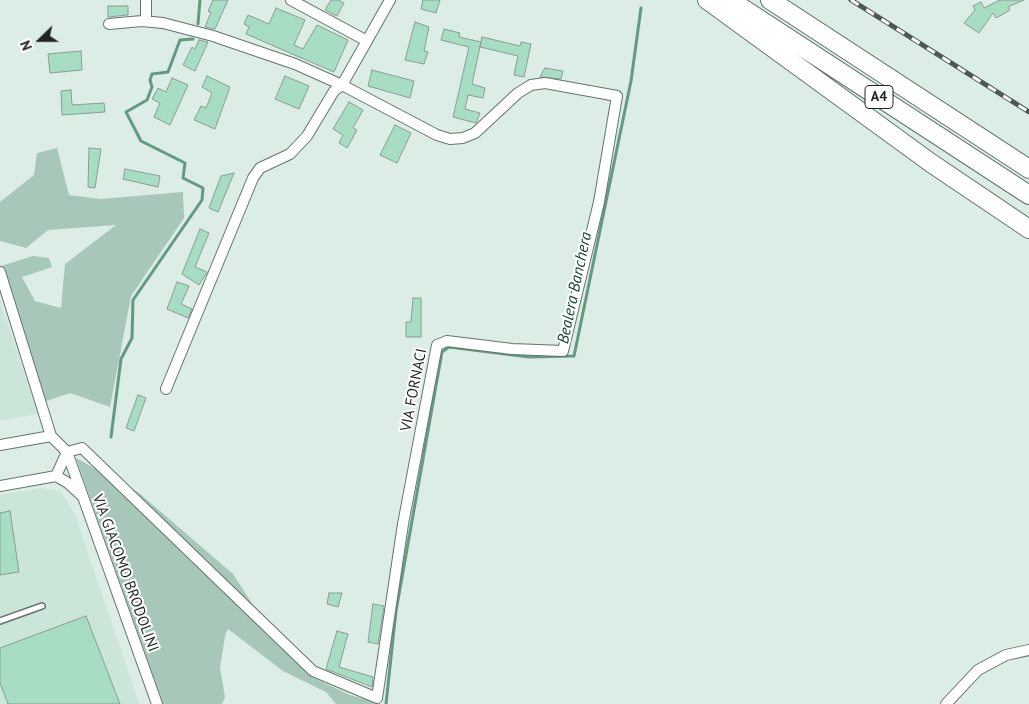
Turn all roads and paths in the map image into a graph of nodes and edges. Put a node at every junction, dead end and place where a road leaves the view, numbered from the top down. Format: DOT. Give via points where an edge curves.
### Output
graph roads {
  1 [pos="146,0"];
  2 [pos="292,0"];
  3 [pos="390,0"];
  4 [pos="707,0"];
  5 [pos="730,0"];
  6 [pos="770,0"];
  7 [pos="146,22"];
  8 [pos="109,24"];
  9 [pos="367,41"];
  10 [pos="342,85"];
  11 [pos="978,136"];
  12 [pos="1029,155"];
  13 [pos="1029,168"];
  14 [pos="1029,195"];
  15 [pos="1029,229"];
  16 [pos="0,272"];
  17 [pos="166,389"];
  18 [pos="51,436"];
  19 [pos="0,445"];
  20 [pos="67,452"];
  21 [pos="56,476"];
  22 [pos="0,486"];
  23 [pos="81,496"];
  24 [pos="42,606"];
  25 [pos="0,621"];
  26 [pos="1029,650"];
  27 [pos="157,704"];
  28 [pos="946,704"];
  1 -- 7 [label="street"];
  2 -- 9 [label="street"];
  3 -- 9 [label="street"];
  4 -- 15 [label="highway" via="931,163"];
  5 -- 14 [label="highway, A4"];
  6 -- 11 [label="highway, A4"];
  7 -- 8 [label="street"];
  7 -- 10 [label="street" via="163,23 212,36 295,64"];
  9 -- 10 [label="street"];
  10 -- 17 [label="street" via="334,91 300,145 290,154 260,168 253,178"];
  10 -- 20 [label="street, VIA FORNACI" via="450,139 475,133 531,85 545,83 618,96 564,351 512,350 447,341 438,344 403,524 377,698 314,671 82,448"];
  11 -- 12 [label="highway"];
  11 -- 13 [label="highway, A4"];
  16 -- 18 [label="street"];
  18 -- 19 [label="street"];
  18 -- 20 [label="street"];
  20 -- 21 [label="street"];
  20 -- 23 [label="street, VIA GIACOMO BRODOLINI"];
  21 -- 22 [label="street"];
  21 -- 23 [label="street"];
  23 -- 27 [label="street, VIA GIACOMO BRODOLINI"];
  24 -- 25 [label="lane"];
  26 -- 28 [label="street" via="1006,655 978,670"];
}
